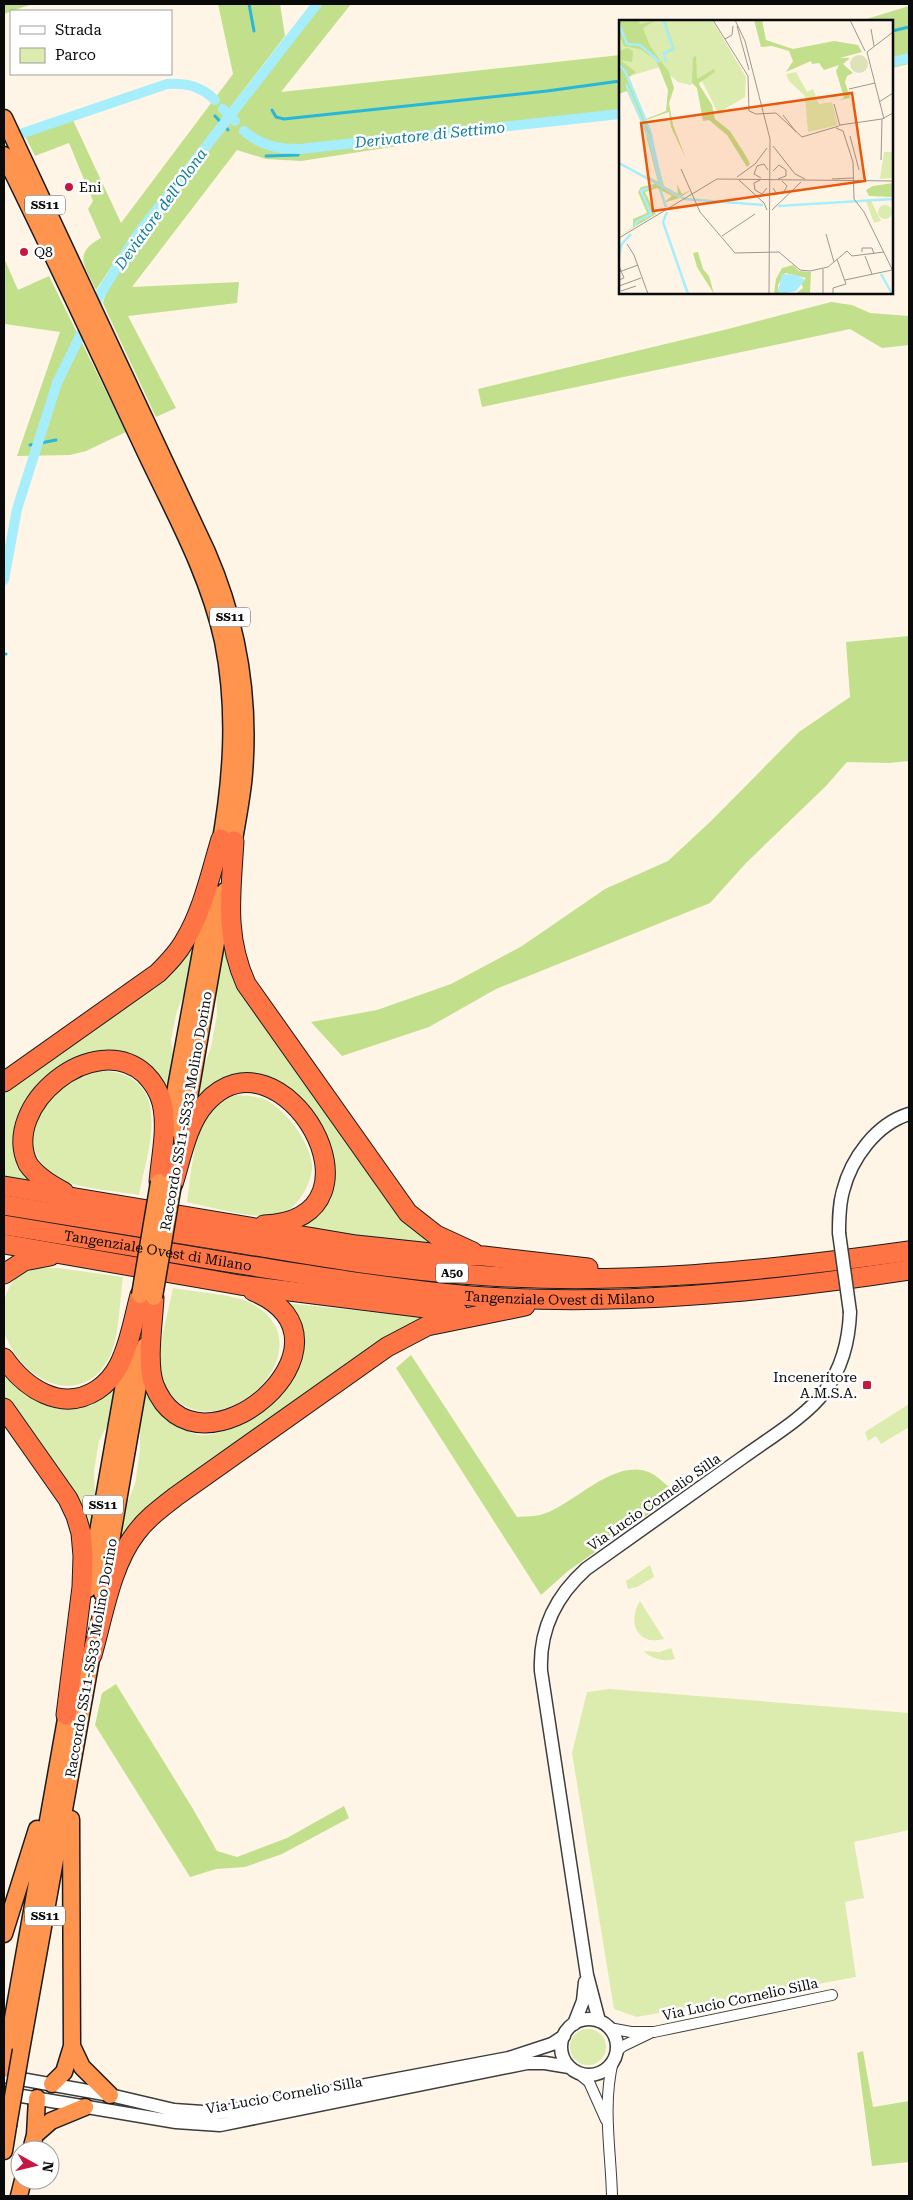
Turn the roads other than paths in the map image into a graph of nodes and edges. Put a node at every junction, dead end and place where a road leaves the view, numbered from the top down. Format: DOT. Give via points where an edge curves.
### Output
graph roads {
  1 [pos="4,118"];
  2 [pos="4,155"];
  3 [pos="81,299"];
  4 [pos="135,413"];
  5 [pos="228,840"];
  6 [pos="4,1082"];
  7 [pos="909,1114"];
  8 [pos="166,1183"];
  9 [pos="4,1186"];
  10 [pos="74,1198"];
  11 [pos="4,1204"];
  12 [pos="4,1225"];
  13 [pos="250,1226"];
  14 [pos="4,1244"];
  15 [pos="909,1251"];
  16 [pos="64,1254"];
  17 [pos="484,1256"];
  18 [pos="909,1270"];
  19 [pos="4,1274"];
  20 [pos="654,1276"];
  21 [pos="240,1285"];
  22 [pos="147,1296"];
  23 [pos="566,1299"];
  24 [pos="482,1313"];
  25 [pos="4,1358"];
  26 [pos="4,1408"];
  27 [pos="92,1655"];
  28 [pos="66,1714"];
  29 [pos="63,1738"];
  30 [pos="70,1781"];
  31 [pos="4,1934"];
  32 [pos="587,1975"];
  33 [pos="832,1995"];
  34 [pos="574,2024"];
  35 [pos="604,2025"];
  36 [pos="654,2032"];
  37 [pos="564,2036"];
  38 [pos="72,2046"];
  39 [pos="14,2049"];
  40 [pos="615,2057"];
  41 [pos="4,2069"];
  42 [pos="573,2070"];
  43 [pos="4,2076"];
  44 [pos="35,2080"];
  45 [pos="52,2084"];
  46 [pos="4,2094"];
  47 [pos="110,2095"];
  48 [pos="37,2098"];
  49 [pos="85,2107"];
  50 [pos="607,2123"];
  51 [pos="33,2140"];
  52 [pos="35,2140"];
  53 [pos="4,2151"];
  54 [pos="612,2196"];
  1 -- 3 [label="highway, SS11"];
  2 -- 3 [label="highway, SS11"];
  3 -- 4 [label="highway, SS11" via="97,348"];
  3 -- 4 [label="highway, SS11" via="105,333"];
  4 -- 5 [label="highway, Raccordo SS11-SS33 Molino Dorino / SS11" via="216,571 236,639 246,734 244,773"];
  5 -- 6 [label="highway" via="186,940 174,956 158,973"];
  5 -- 8 [label="highway, Raccordo SS11-SS33 Molino Dorino / SS11"];
  5 -- 17 [label="highway" via="231,929 234,950 246,984 408,1213 436,1235"];
  7 -- 32 [label="street, Via Lucio Cornelio Silla, bridge" via="887,1125 874,1137 853,1165 843,1191 839,1234 850,1312 842,1360 824,1393 775,1434 586,1568 563,1593 547,1624 541,1671"];
  8 -- 10 [label="highway" via="164,1118 158,1090 139,1069 124,1061 95,1060 65,1072 42,1090 24,1115 21,1126 22,1151 28,1164 51,1186"];
  8 -- 13 [label="highway" via="196,1117 213,1096 230,1087 248,1083 273,1089 298,1109 315,1132 325,1157 325,1183 320,1196 304,1214 280,1224"];
  8 -- 22 [label="highway, Raccordo SS11-SS33 Molino Dorino / SS11, bridge"];
  9 -- 10 [label="highway"];
  10 -- 13 [label="highway"];
  11 -- 20 [label="highway, Tangenziale Ovest di Milano / A50" via="399,1268 553,1279"];
  12 -- 23 [label="highway, Tangenziale Ovest di Milano / A50" via="388,1287 471,1296"];
  13 -- 17 [label="highway" via="366,1246"];
  14 -- 16 [label="highway"];
  15 -- 20 [label="highway, Tangenziale Ovest di Milano / A50" via="760,1270"];
  16 -- 19 [label="highway" via="24,1261"];
  16 -- 21 [label="highway"];
  17 -- 20 [label="highway"];
  18 -- 23 [label="highway, Tangenziale Ovest di Milano / A50" via="753,1290"];
  21 -- 22 [label="highway" via="261,1294 283,1311 292,1330 293,1352 282,1380 261,1402 216,1422 193,1420 175,1412 154,1384"];
  21 -- 24 [label="highway" via="432,1310"];
  22 -- 25 [label="highway" via="120,1364 112,1376 90,1394 61,1400 44,1395 13,1371"];
  22 -- 27 [label="highway, Raccordo SS11-SS33 Molino Dorino / SS11"];
  22 -- 28 [label="highway, Raccordo SS11-SS33 Molino Dorino / SS11"];
  23 -- 24 [label="highway"];
  24 -- 27 [label="highway" via="427,1326 387,1347 149,1518 121,1560"];
  26 -- 28 [label="highway" via="68,1499 81,1533 82,1587"];
  27 -- 30 [label="highway, Raccordo SS11-SS33 Molino Dorino / SS11"];
  28 -- 29 [label="highway, Raccordo SS11-SS33 Molino Dorino / SS11"];
  29 -- 31 [label="highway"];
  29 -- 39 [label="highway, Raccordo SS11-SS33 Molino Dorino / SS11"];
  30 -- 38 [label="highway"];
  30 -- 39 [label="highway, Raccordo SS11-SS33 Molino Dorino / SS11"];
  32 -- 34 [label="street, Via Lucio Cornelio Silla" via="583,2001"];
  32 -- 35 [label="street, Via Lucio Cornelio Silla"];
  33 -- 36 [label="street, Via Lucio Cornelio Silla"];
  34 -- 35 [label="street, Via Lucio Cornelio Silla" via="586,2020"];
  34 -- 37 [label="street, Via Lucio Cornelio Silla"];
  35 -- 36 [label="street, Via Lucio Cornelio Silla" via="631,2032"];
  35 -- 40 [label="street, Via Lucio Cornelio Silla" via="616,2040"];
  36 -- 40 [label="street, Via Lucio Cornelio Silla" via="623,2046"];
  37 -- 42 [label="street" via="562,2054"];
  37 -- 47 [label="street, Via Lucio Cornelio Silla" via="552,2044 509,2058 218,2113 174,2110"];
  38 -- 45 [label="highway" via="64,2072"];
  38 -- 47 [label="highway" via="82,2067"];
  39 -- 41 [label="highway, Raccordo SS11-SS33 Molino Dorino / SS11"];
  39 -- 53 [label="highway, Raccordo SS11-SS33 Molino Dorino / SS11, bridge"];
  40 -- 42 [label="street, Via Lucio Cornelio Silla" via="600,2073 588,2075"];
  40 -- 50 [label="street" via="608,2093"];
  42 -- 49 [label="street, Via Lucio Cornelio Silla" via="545,2063 527,2064 220,2125 176,2122"];
  42 -- 50 [label="street" via="589,2082"];
  43 -- 44 [label="street, Via Lucio Cornelio Silla"];
  44 -- 45 [label="street, Via Lucio Cornelio Silla"];
  44 -- 48 [label="street"];
  45 -- 47 [label="street, Via Lucio Cornelio Silla"];
  45 -- 48 [label="street"];
  46 -- 48 [label="street, Via Lucio Cornelio Silla"];
  48 -- 49 [label="street, Via Lucio Cornelio Silla"];
  48 -- 51 [label="highway"];
  49 -- 52 [label="highway" via="50,2121"];
  50 -- 54 [label="street"];
}
